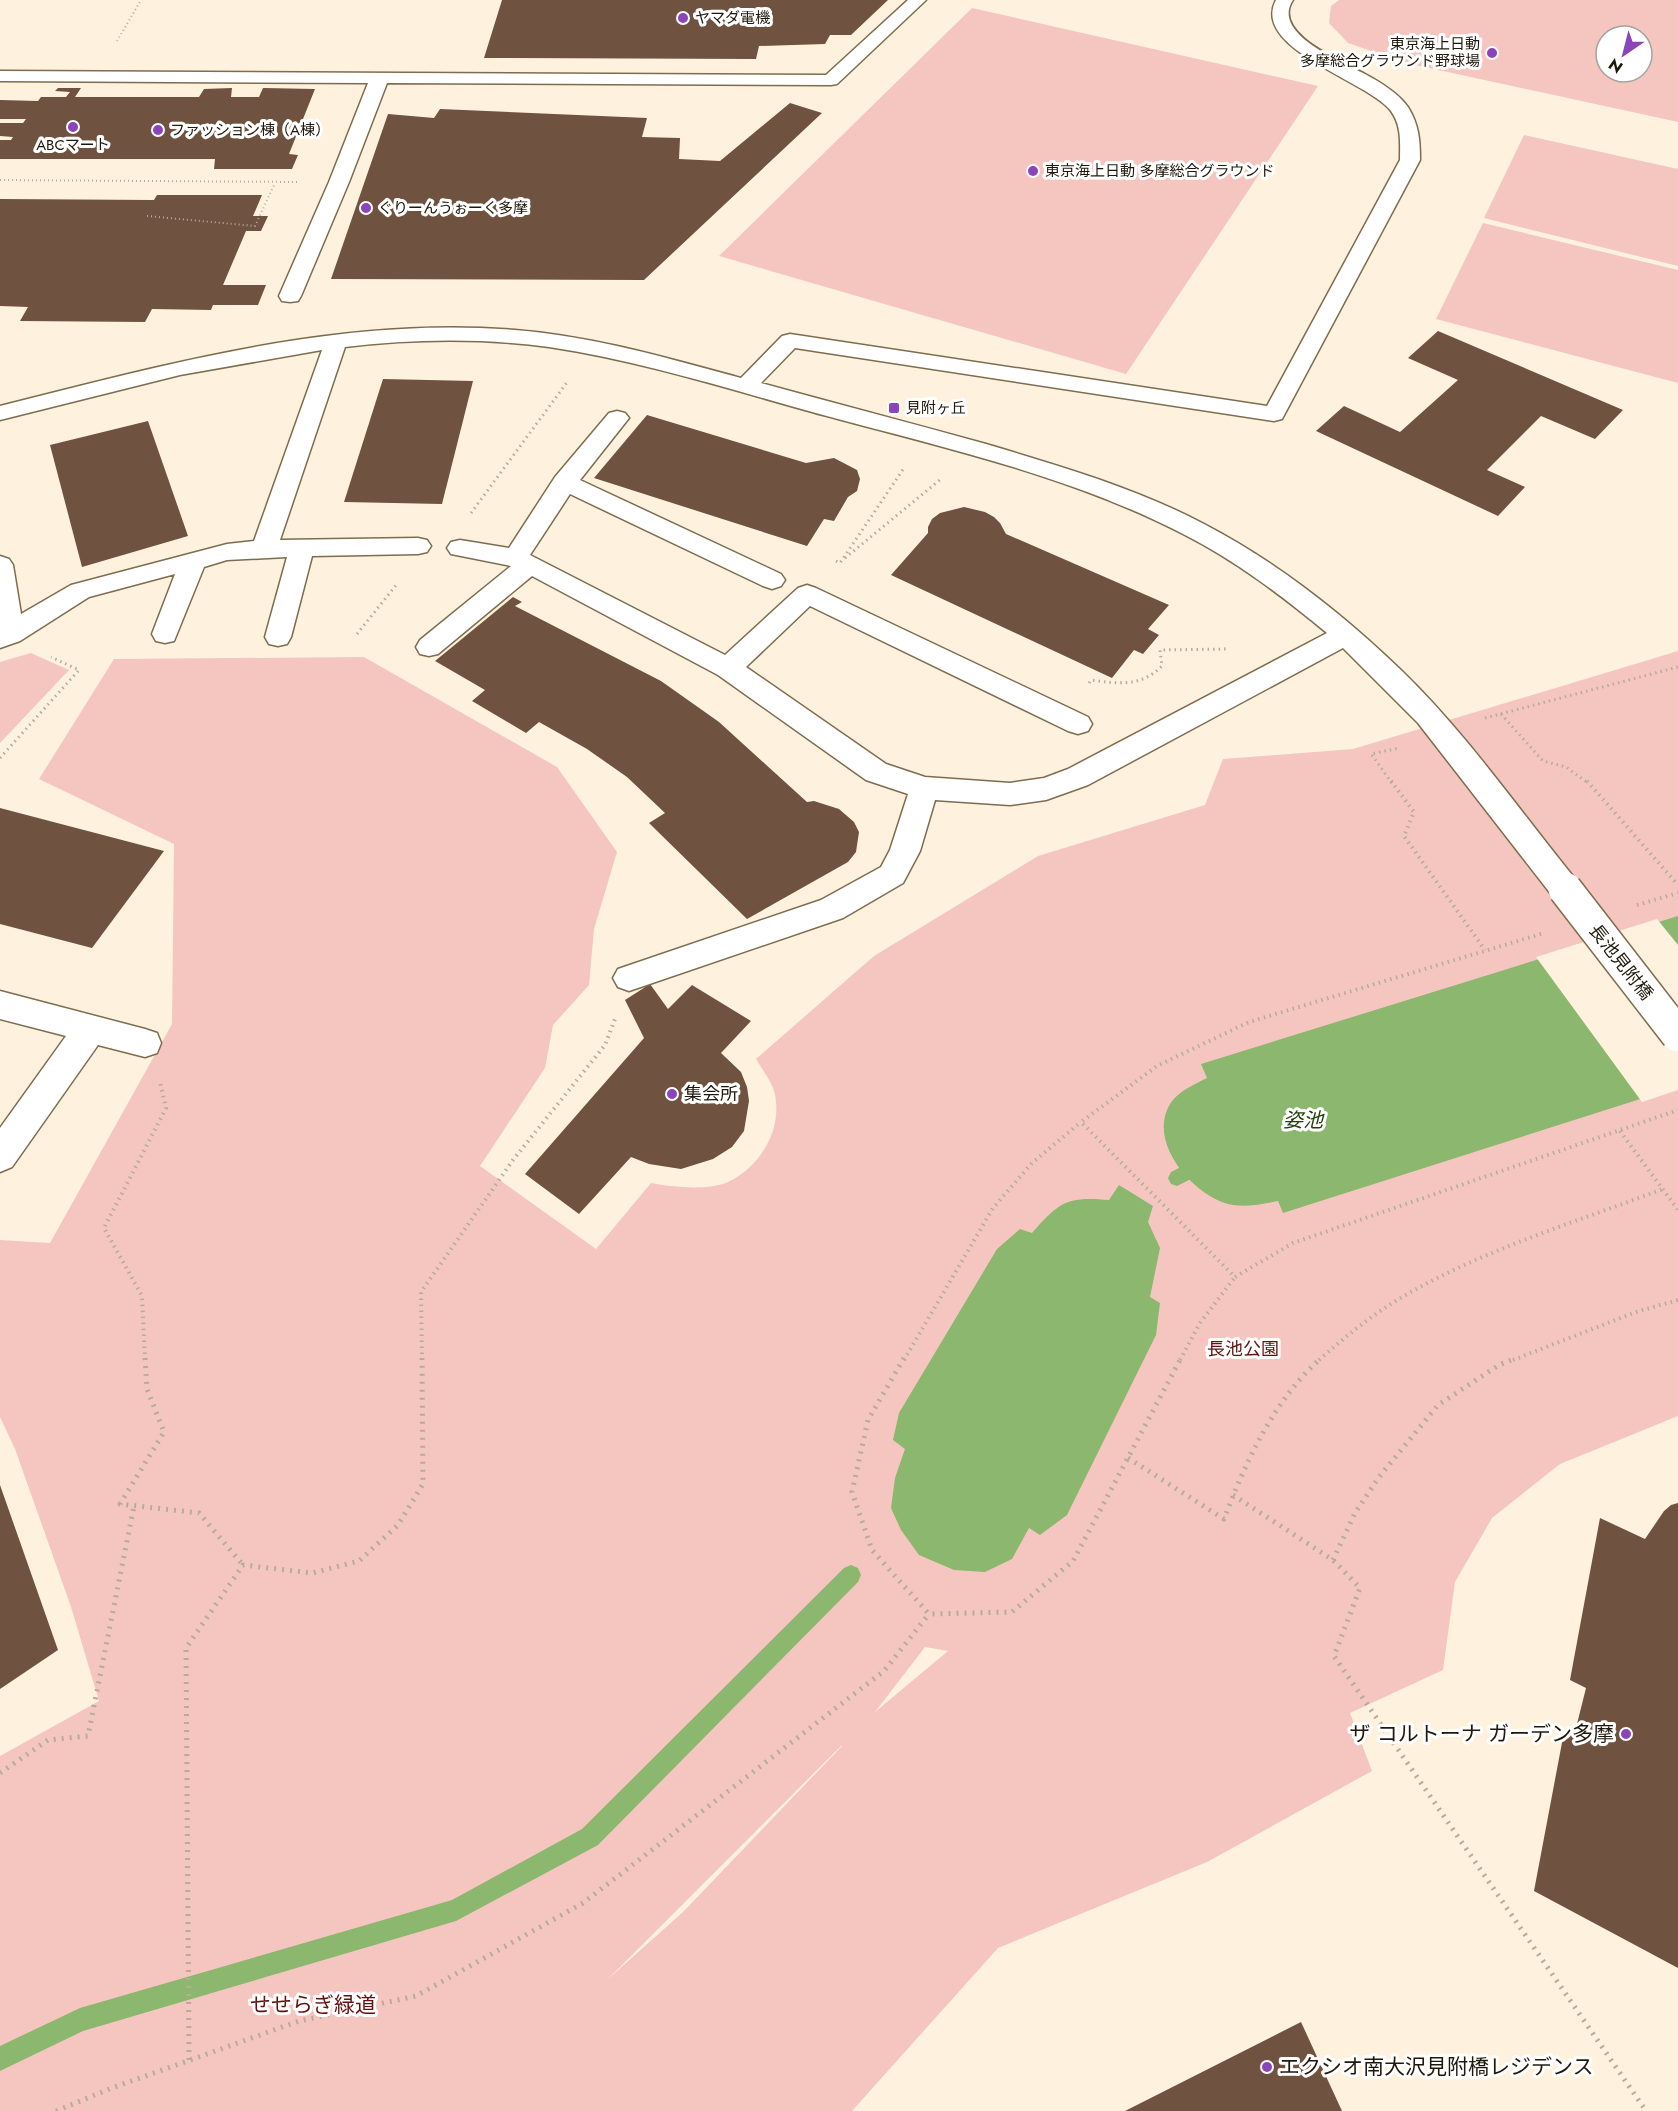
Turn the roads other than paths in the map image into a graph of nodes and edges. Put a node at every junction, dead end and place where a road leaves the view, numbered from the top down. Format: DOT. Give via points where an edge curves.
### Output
graph roads {
  1 [pos="918,0"];
  2 [pos="1285,0"];
  3 [pos="0,76"];
  4 [pos="380,77"];
  5 [pos="290,296"];
  6 [pos="336,341"];
  7 [pos="746,386"];
  8 [pos="0,413"];
  9 [pos="617,418"];
  10 [pos="564,483"];
  11 [pos="418,546"];
  12 [pos="302,548"];
  13 [pos="460,548"];
  14 [pos="264,549"];
  15 [pos="193,562"];
  16 [pos="522,562"];
  17 [pos="0,565"];
  18 [pos="772,580"];
  19 [pos="165,634"];
  20 [pos="1345,635"];
  21 [pos="5,636"];
  22 [pos="278,637"];
  23 [pos="429,646"];
  24 [pos="728,668"];
  25 [pos="1078,724"];
  26 [pos="924,788"];
  27 [pos="629,978"];
  28 [pos="0,1005"];
  29 [pos="91,1028"];
  30 [pos="1678,1035"];
  31 [pos="145,1043"];
  32 [pos="0,1156"];
  1 -- 4 [label="street" via="831,80"];
  2 -- 7 [label="street" via="1282,22 1294,39 1379,89 1408,124 1414,143 1410,160 1274,414 790,341"];
  3 -- 4 [label="street"];
  4 -- 5 [label="street"];
  6 -- 7 [label="street, 長池見附橋" via="463,335 581,345"];
  6 -- 8 [label="street, 長池見附橋" via="267,350"];
  6 -- 14 [label="street"];
  7 -- 20 [label="street, 長池見附橋" via="1020,461 1124,496 1216,541 1276,579"];
  9 -- 10 [label="street"];
  10 -- 16 [label="street"];
  10 -- 18 [label="street"];
  11 -- 12 [label="street"];
  12 -- 14 [label="street"];
  12 -- 22 [label="street"];
  13 -- 16 [label="street"];
  14 -- 15 [label="street" via="227,552"];
  15 -- 19 [label="street"];
  15 -- 21 [label="street" via="80,591"];
  16 -- 23 [label="street"];
  16 -- 24 [label="street"];
  17 -- 21 [label="street"];
  20 -- 26 [label="street" via="1078,777 1046,789 1010,794"];
  20 -- 30 [label="street, 長池見附橋, bridge" via="1430,717"];
  24 -- 25 [label="street" via="807,594"];
  24 -- 26 [label="street" via="876,772"];
  26 -- 27 [label="street" via="892,875 832,909"];
  28 -- 29 [label="street"];
  29 -- 31 [label="street"];
  29 -- 32 [label="street"];
}
